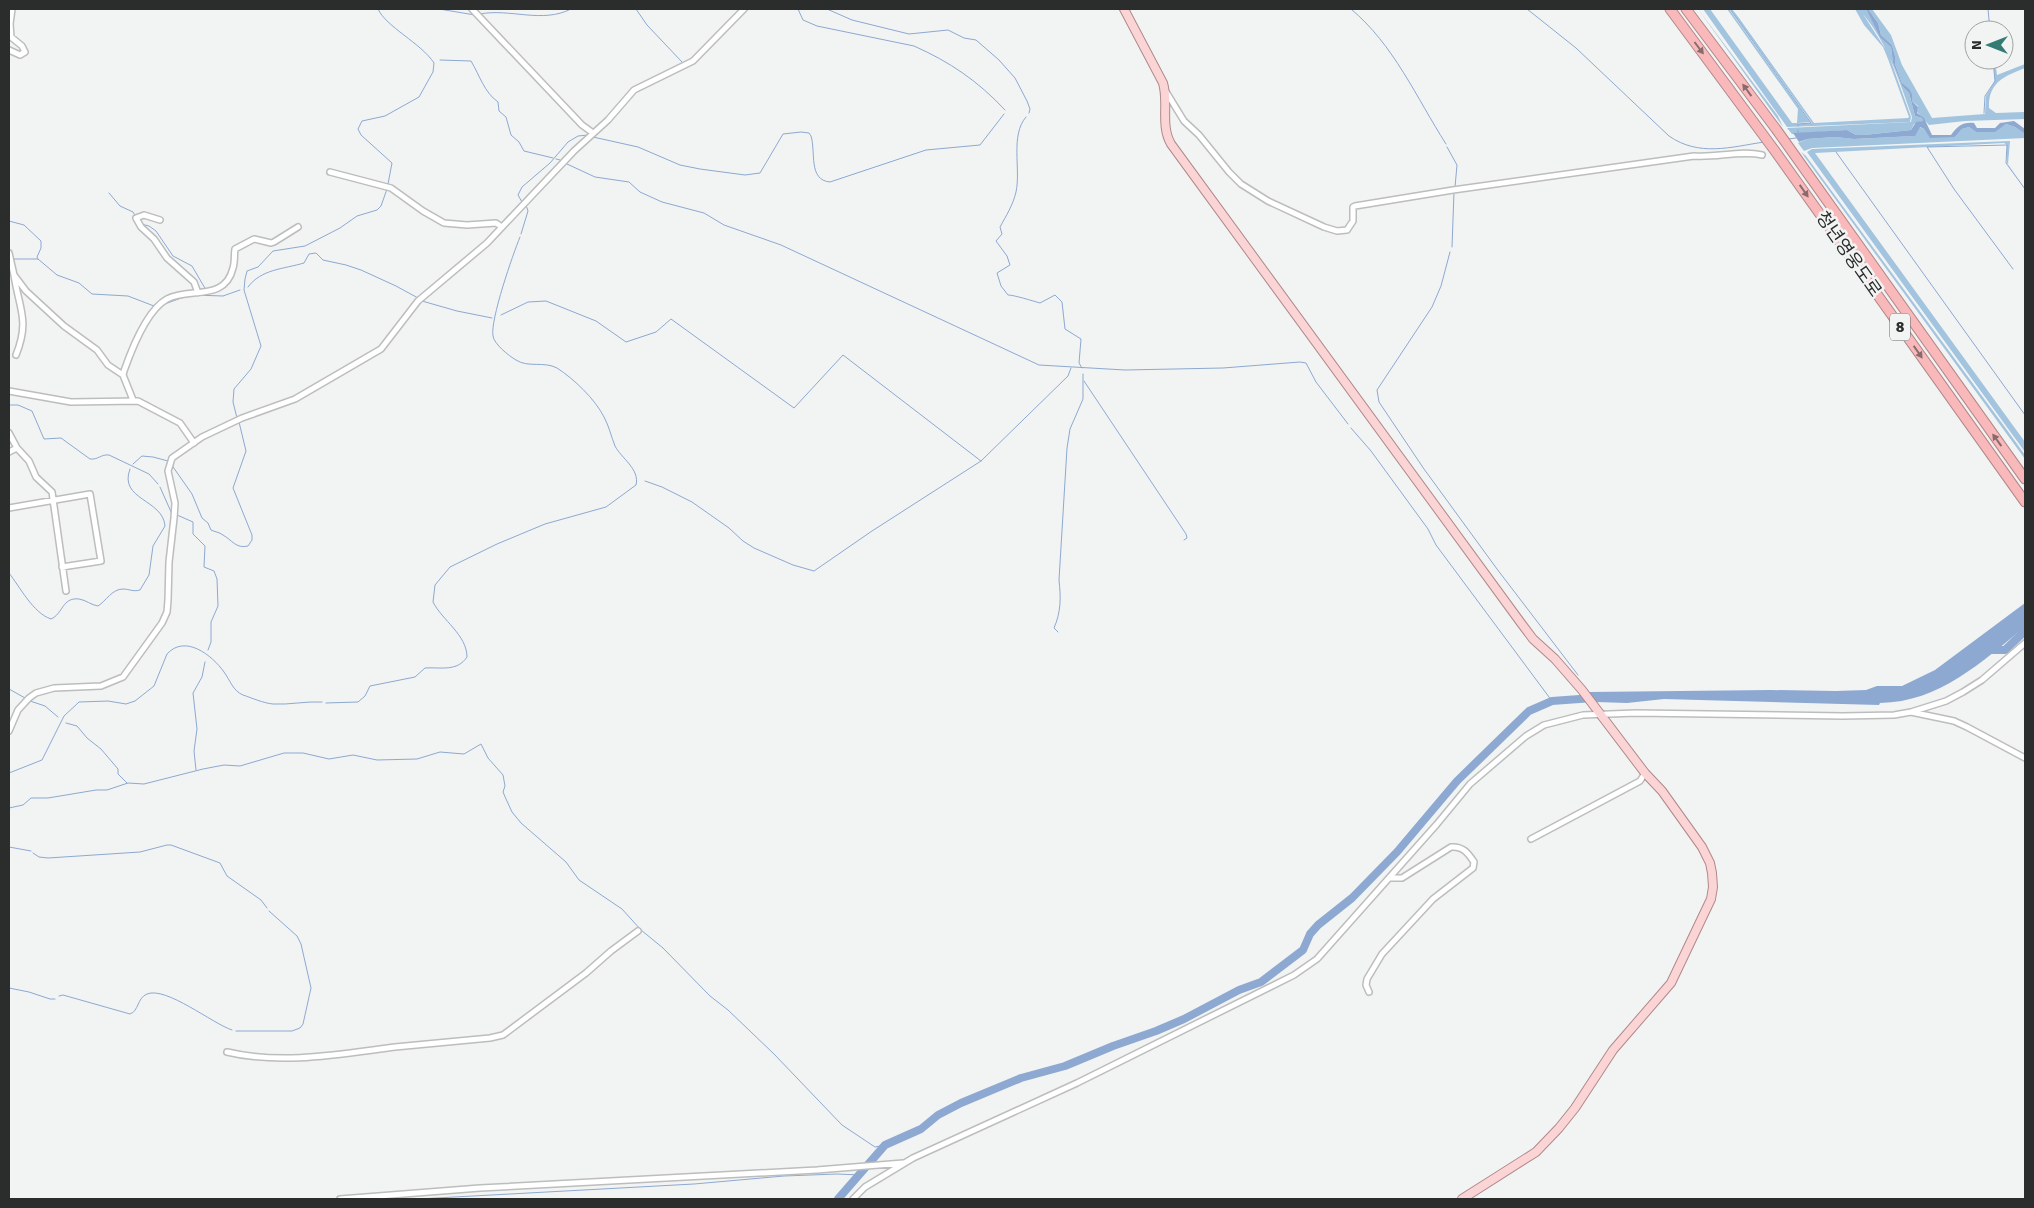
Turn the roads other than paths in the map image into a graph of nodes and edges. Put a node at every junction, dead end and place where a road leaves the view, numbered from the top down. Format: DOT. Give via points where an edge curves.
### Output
graph roads {
  1 [pos="12,9"];
  2 [pos="472,9"];
  3 [pos="744,9"];
  4 [pos="1124,9"];
  5 [pos="1670,9"];
  6 [pos="1686,9"];
  7 [pos="9,50"];
  8 [pos="1165,90"];
  9 [pos="594,133"];
  10 [pos="1762,155"];
  11 [pos="330,172"];
  12 [pos="160,220"];
  13 [pos="298,227"];
  14 [pos="502,227"];
  15 [pos="9,253"];
  16 [pos="14,275"];
  17 [pos="198,293"];
  18 [pos="16,355"];
  19 [pos="123,376"];
  20 [pos="9,391"];
  21 [pos="133,400"];
  22 [pos="9,433"];
  23 [pos="194,443"];
  24 [pos="17,448"];
  25 [pos="9,452"];
  26 [pos="2025,479"];
  27 [pos="54,500"];
  28 [pos="2025,502"];
  29 [pos="9,508"];
  30 [pos="62,567"];
  31 [pos="66,591"];
  32 [pos="2025,643"];
  33 [pos="1911,712"];
  34 [pos="1600,715"];
  35 [pos="10,724"];
  36 [pos="9,731"];
  37 [pos="2025,758"];
  38 [pos="1645,773"];
  39 [pos="1531,840"];
  40 [pos="1390,878"];
  41 [pos="638,931"];
  42 [pos="1369,992"];
  43 [pos="228,1052"];
  44 [pos="906,1163"];
  45 [pos="340,1199"];
  46 [pos="853,1199"];
  47 [pos="1462,1199"];
  1 -- 7 [label="street" via="11,37 25,52 20,56"];
  2 -- 9 [label="street" via="582,125"];
  3 -- 9 [label="street" via="693,61 634,90"];
  4 -- 8 [label="main road"];
  5 -- 28 [label="highway, 청년영웅도로 / 8, one-way"];
  26 -- 6 [label="highway, 청년영웅도로 / 8, one-way" via="1791,150"];
  8 -- 10 [label="street" via="1184,121 1241,184 1268,201 1337,231 1349,228 1355,206 1694,156"];
  8 -- 34 [label="main road" via="1166,129 1171,144 1520,623 1560,664"];
  9 -- 14 [label="street"];
  11 -- 14 [label="street" via="391,188 444,223 496,223"];
  12 -- 17 [label="street" via="144,215 136,218 167,258 194,282"];
  13 -- 17 [label="street" via="271,243 254,239 234,249 232,272 224,283 213,291"];
  14 -- 23 [label="street" via="418,301 381,349 295,399 237,420"];
  15 -- 16 [label="street"];
  16 -- 18 [label="street" via="24,321"];
  16 -- 19 [label="street" via="30,296 97,350"];
  17 -- 19 [label="street" via="176,295 161,303 141,332"];
  19 -- 21 [label="street"];
  20 -- 21 [label="street" via="71,402"];
  21 -- 23 [label="street" via="180,423"];
  22 -- 24 [label="street"];
  23 -- 35 [label="street" via="177,454 169,464 175,511 167,612 162,623 123,677 101,686 36,692 18,710"];
  24 -- 25 [label="street"];
  24 -- 27 [label="street" via="29,461 36,477 52,492"];
  27 -- 29 [label="street"];
  27 -- 30 [label="street"];
  27 -- 30 [label="street" via="90,494 101,561"];
  30 -- 31 [label="street"];
  32 -- 33 [label="street" via="1963,692"];
  33 -- 34 [label="street" via="1843,716 1663,712"];
  33 -- 37 [label="street" via="1960,724"];
  34 -- 38 [label="main road"];
  34 -- 40 [label="street" via="1583,715 1544,724 1526,736 1470,784"];
  35 -- 36 [label="street"];
  38 -- 39 [label="street" via="1640,781"];
  38 -- 47 [label="main road" via="1662,791 1710,863 1713,880 1708,904 1671,983 1613,1050 1559,1128 1536,1152"];
  40 -- 42 [label="street" via="1402,878 1450,847 1464,849 1474,862 1472,868 1433,899 1382,954 1367,979"];
  40 -- 44 [label="street" via="1317,959 1294,976"];
  41 -- 43 [label="street" via="503,1035 290,1058 259,1059"];
  44 -- 45 [label="street"];
  44 -- 46 [label="street" via="865,1187"];
}
